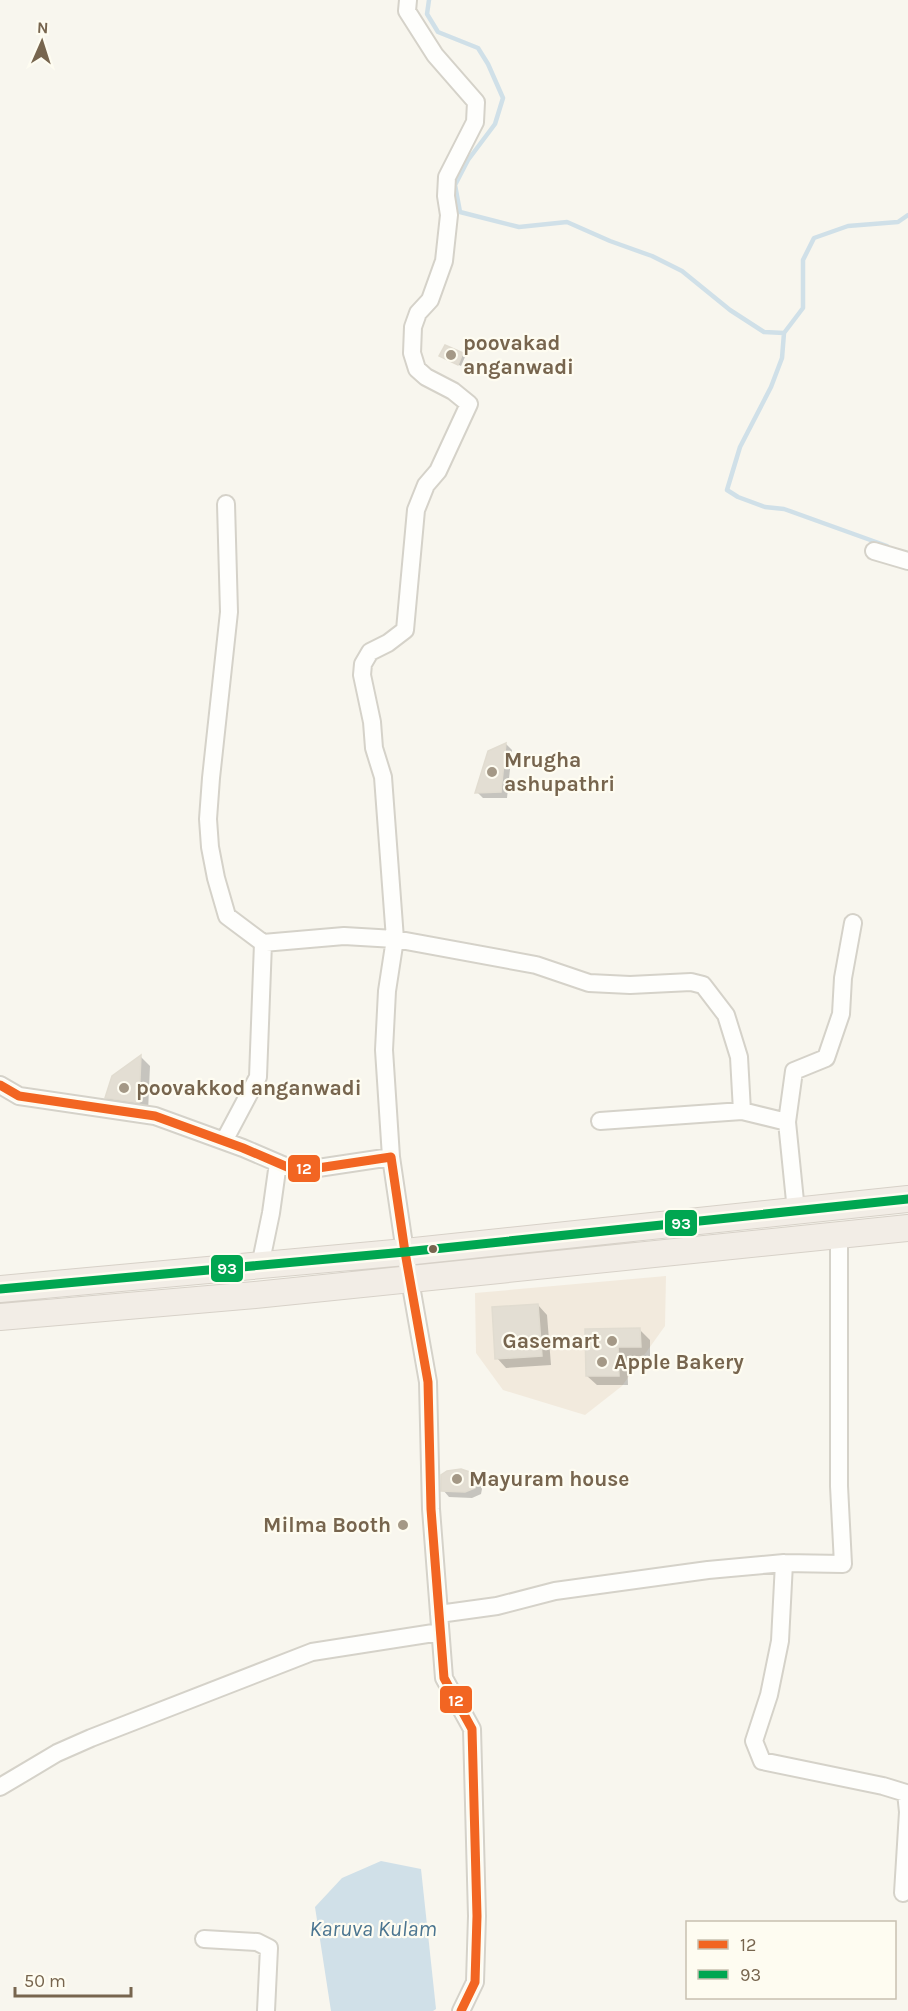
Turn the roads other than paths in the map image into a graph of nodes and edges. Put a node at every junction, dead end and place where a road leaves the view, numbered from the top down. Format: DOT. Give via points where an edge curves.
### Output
graph roads {
  1 [pos="408,0"];
  2 [pos="226,504"];
  3 [pos="874,552"];
  4 [pos="908,561"];
  5 [pos="853,923"];
  6 [pos="395,939"];
  7 [pos="263,943"];
  8 [pos="0,1085"];
  9 [pos="742,1111"];
  10 [pos="600,1121"];
  11 [pos="787,1122"];
  12 [pos="224,1141"];
  13 [pos="391,1157"];
  14 [pos="278,1163"];
  15 [pos="908,1199"];
  16 [pos="796,1211"];
  17 [pos="908,1228"];
  18 [pos="839,1235"];
  19 [pos="405,1252"];
  20 [pos="260,1266"];
  21 [pos="410,1280"];
  22 [pos="0,1289"];
  23 [pos="0,1317"];
  24 [pos="784,1563"];
  25 [pos="439,1614"];
  26 [pos="440,1632"];
  27 [pos="0,1786"];
  28 [pos="903,1893"];
  29 [pos="204,1939"];
  30 [pos="266,2011"];
  31 [pos="461,2011"];
  1 -- 6 [label="street" via="407,11 435,56 476,102 475,122 447,177 449,215 444,261 430,300 418,313 413,327 412,353 417,369 426,377 470,404 416,510 405,630 370,652 363,664 374,747 383,777"];
  2 -- 7 [label="street" via="229,612 210,778 210,847 227,916"];
  3 -- 4 [label="street"];
  5 -- 11 [label="street" via="841,1014 826,1058 794,1071"];
  6 -- 7 [label="street" via="344,936"];
  6 -- 9 [label="street" via="536,965 589,983 703,985 726,1015 739,1058"];
  6 -- 13 [label="street" via="384,1050"];
  7 -- 12 [label="street" via="258,1077"];
  8 -- 12 [label="street" via="19,1096 155,1116"];
  9 -- 10 [label="street"];
  9 -- 11 [label="street"];
  11 -- 16 [label="street"];
  12 -- 14 [label="street"];
  13 -- 14 [label="street" via="292,1169"];
  13 -- 19 [label="street"];
  14 -- 20 [label="street"];
  15 -- 16 [label="highway"];
  16 -- 19 [label="highway"];
  17 -- 18 [label="highway"];
  18 -- 21 [label="highway"];
  18 -- 24 [label="street" via="839,1486 843,1564"];
  19 -- 20 [label="highway"];
  19 -- 21 [label="street"];
  20 -- 22 [label="highway"];
  21 -- 23 [label="highway"];
  21 -- 25 [label="street" via="428,1382 431,1509"];
  24 -- 25 [label="street" via="555,1592"];
  24 -- 28 [label="street" via="780,1641 754,1741 762,1761 906,1793"];
  25 -- 26 [label="street"];
  26 -- 27 [label="street" via="312,1652 91,1738"];
  26 -- 31 [label="street" via="444,1678 472,1729 475,1982"];
  29 -- 30 [label="street" via="257,1942 269,1948"];
}
